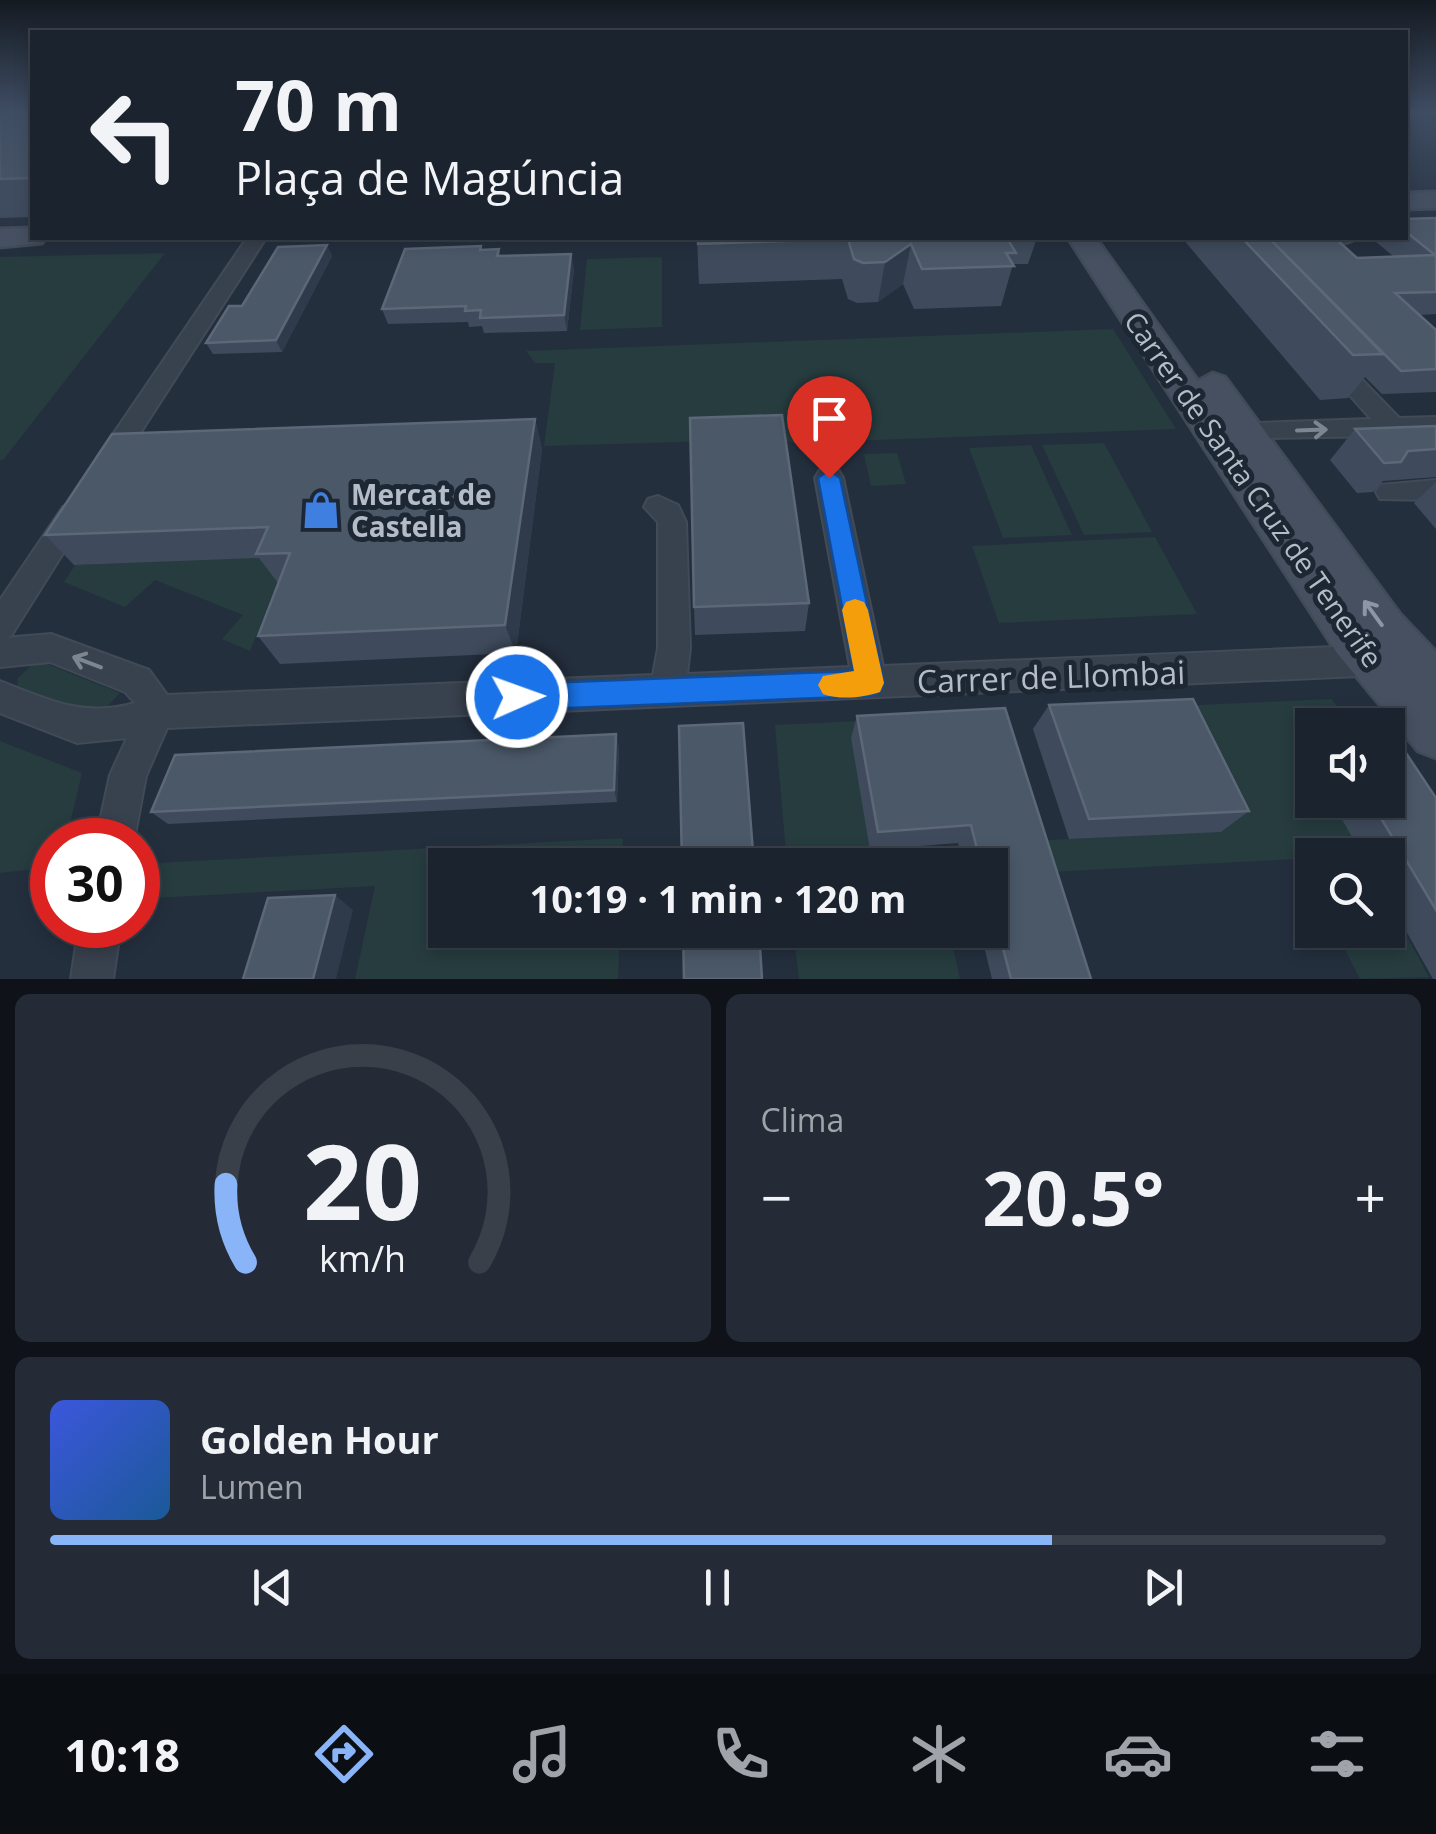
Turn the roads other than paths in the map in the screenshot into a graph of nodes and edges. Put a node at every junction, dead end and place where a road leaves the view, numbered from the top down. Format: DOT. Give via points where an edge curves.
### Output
graph roads {
  1 [pos="1436,200"];
  2 [pos="1408,201"];
  3 [pos="30,237"];
  4 [pos="0,238"];
  5 [pos="255,240"];
  6 [pos="1084,240"];
  7 [pos="1109,240"];
  8 [pos="1312,340"];
  9 [pos="1436,426"];
  10 [pos="1392,428"];
  11 [pos="1231,433"];
  12 [pos="829,478"];
  13 [pos="1436,490"];
  14 [pos="1390,492"];
  15 [pos="658,506"];
  16 [pos="0,626"];
  17 [pos="0,653"];
  18 [pos="1388,659"];
  19 [pos="870,683"];
  20 [pos="1436,687"];
  21 [pos="668,692"];
  22 [pos="0,697"];
  23 [pos="157,712"];
  24 [pos="1436,734"];
  25 [pos="119,818"];
  26 [pos="97,948"];
  27 [pos="92,979"];
  1 -- 2 [label="street"];
  3 -- 4 [label="street"];
  5 -- 16 [label="street"];
  6 -- 11 [label="street, Carrer de Santa Cruz de Tenerife"];
  7 -- 11 [label="street, Carrer de Santa Cruz de Tenerife"];
  8 -- 10 [label="street"];
  9 -- 10 [label="street"];
  11 -- 10 [label="street, one-way"];
  11 -- 18 [label="street, Carrer de Santa Cruz de Tenerife"];
  12 -- 19 [label="street"];
  13 -- 14 [label="street"];
  15 -- 21 [label="street" via="672,522"];
  23 -- 17 [label="street, one-way" via="137,682 51,648"];
  18 -- 19 [label="street, Carrer de Llombai"];
  18 -- 20 [label="street, Carrer de Santa Cruz de Tenerife"];
  18 -- 24 [label="street, Carrer de Santa Cruz de Tenerife"];
  19 -- 21 [label="street, Carrer de Llombai"];
  21 -- 23 [label="street, Carrer de Llombai"];
  22 -- 23 [label="street, Carrer de Llombai" via="84,731"];
  23 -- 25 [label="street" via="128,775"];
  26 -- 27 [label="street"];
}
